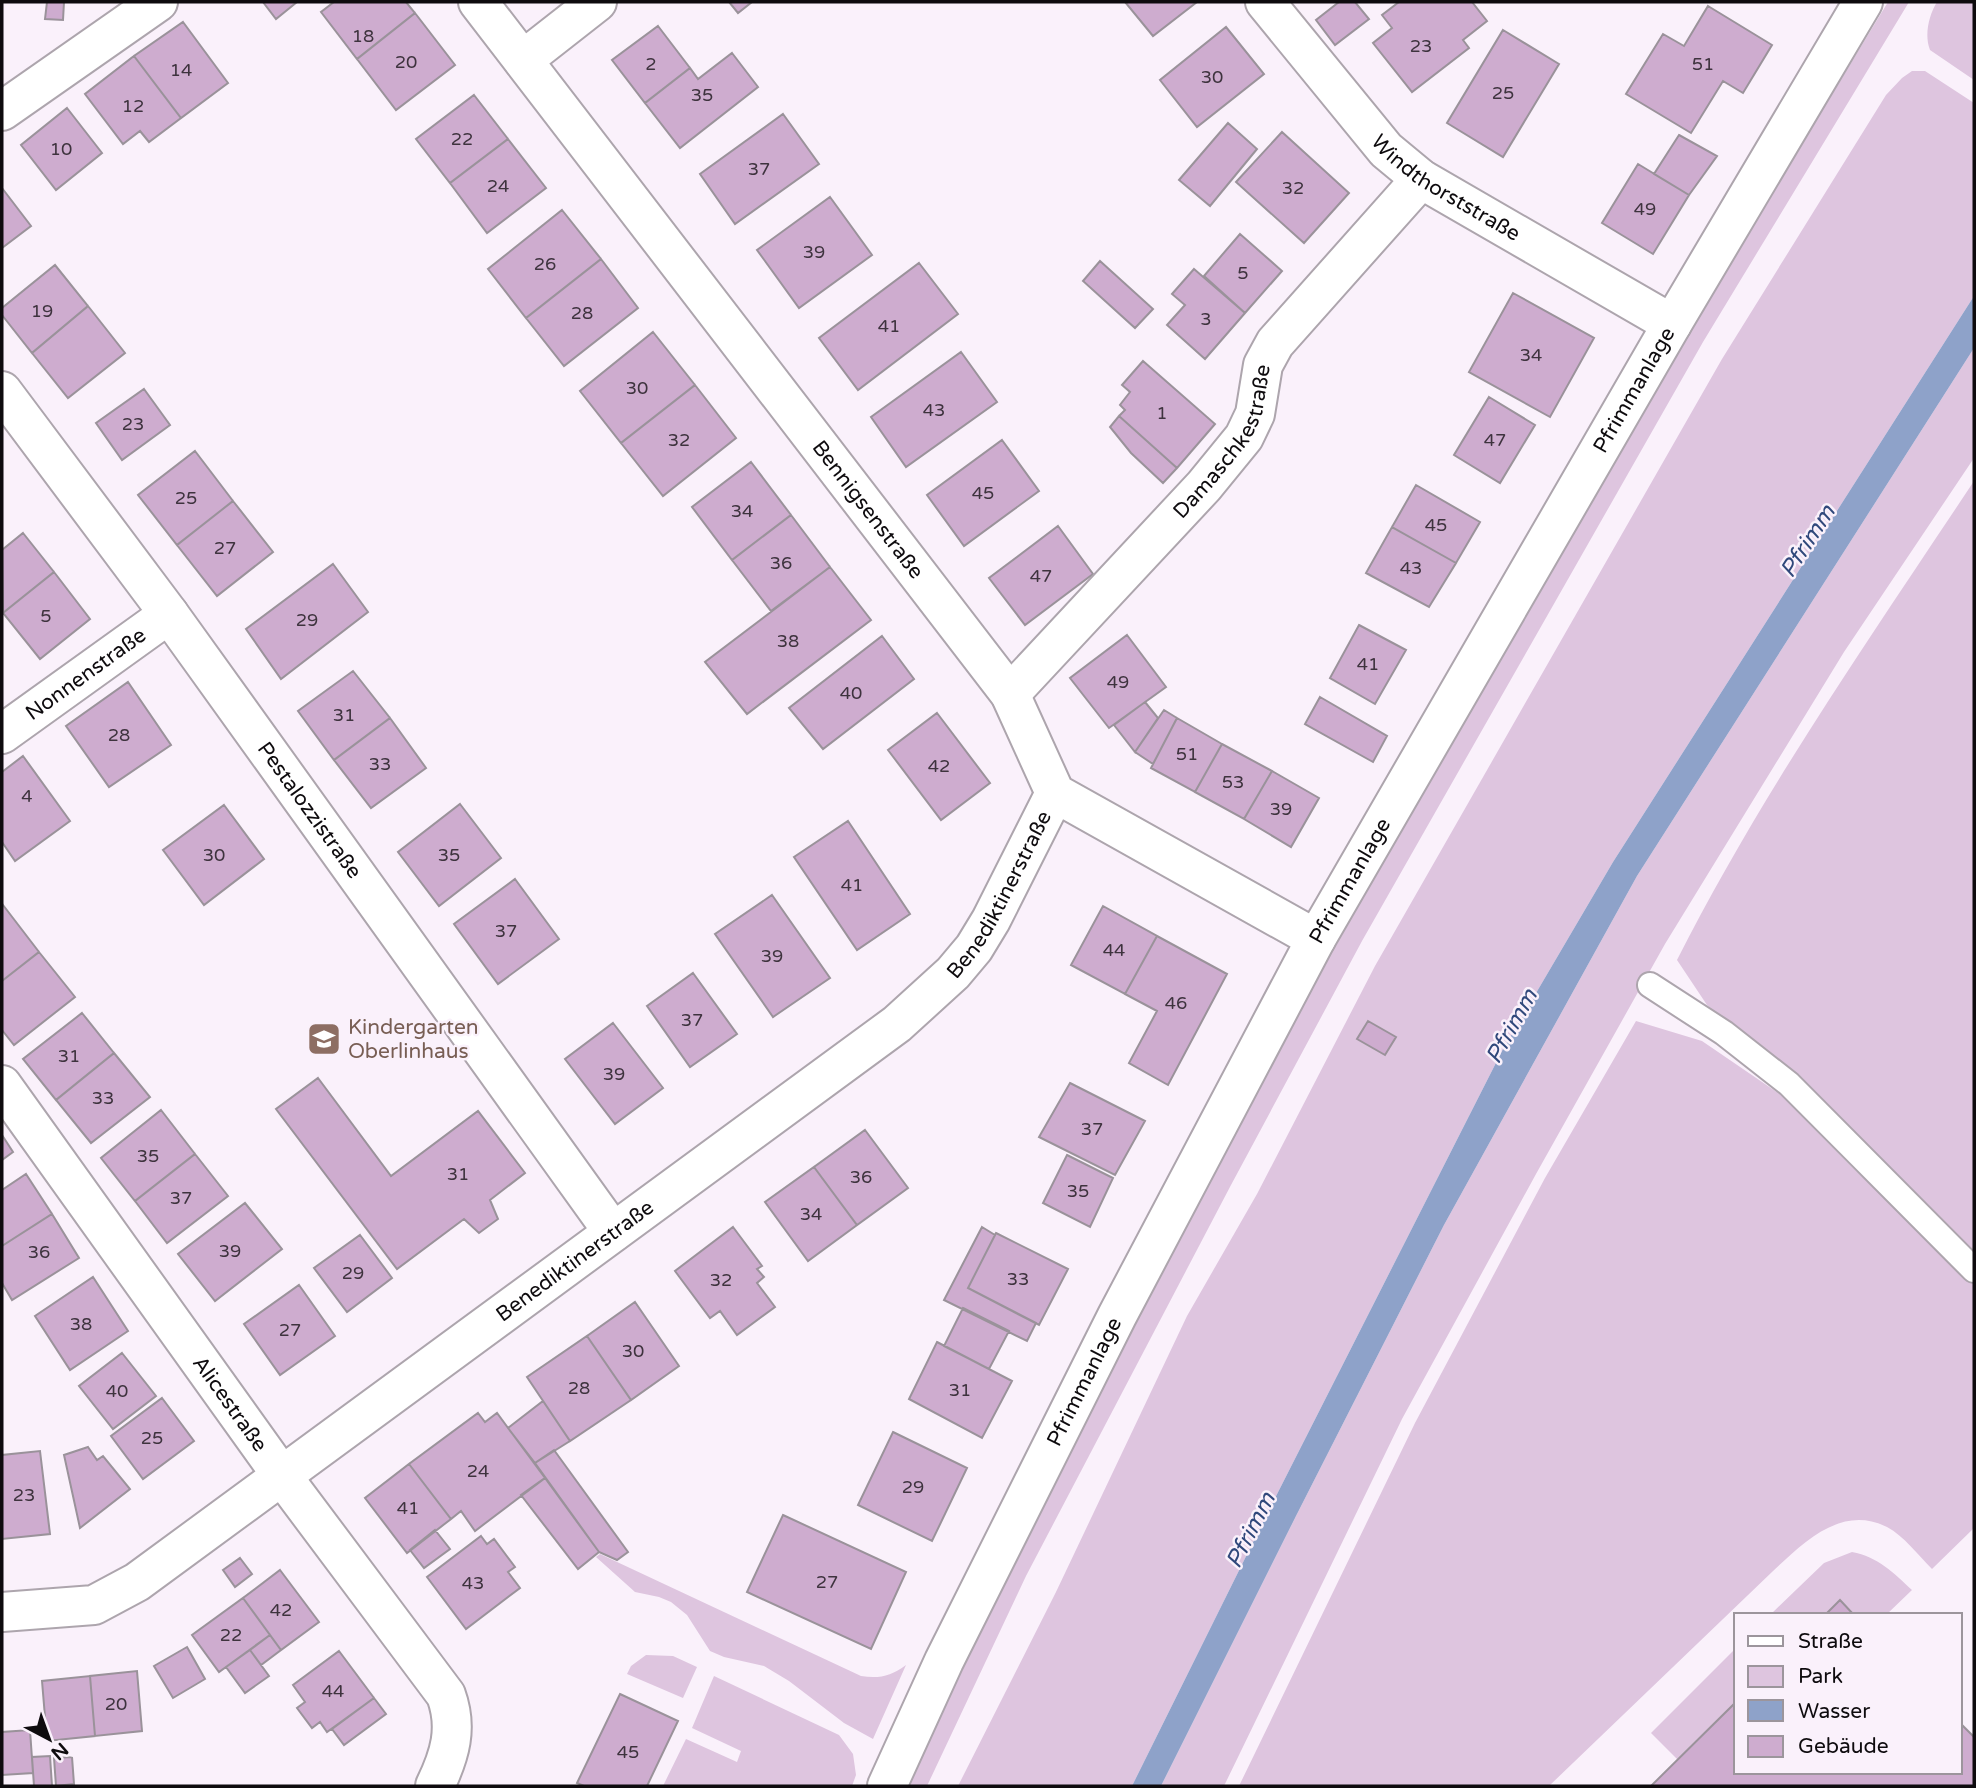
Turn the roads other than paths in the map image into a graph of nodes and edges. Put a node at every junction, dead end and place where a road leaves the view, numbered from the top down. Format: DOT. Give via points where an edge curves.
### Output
graph roads {
  1 [pos="158,2"];
  2 [pos="478,2"];
  3 [pos="597,2"];
  4 [pos="1265,2"];
  5 [pos="1863,2"];
  6 [pos="523,60"];
  7 [pos="2,111"];
  8 [pos="1421,179"];
  9 [pos="1672,324"];
  10 [pos="2,391"];
  11 [pos="169,614"];
  12 [pos="1010,694"];
  13 [pos="2,734"];
  14 [pos="1055,793"];
  15 [pos="1316,939"];
  16 [pos="1650,985"];
  17 [pos="2,1085"];
  18 [pos="612,1232"];
  19 [pos="1974,1270"];
  20 [pos="282,1476"];
  21 [pos="2,1612"];
  22 [pos="435,1786"];
  23 [pos="887,1786"];
  1 -- 7 [label="street"];
  2 -- 6 [label="street, Bennigsenstraße"];
  3 -- 6 [label="street"];
  4 -- 8 [label="street, Windthorststraße" via="1386,150"];
  5 -- 9 [label="street, Pfrimmanlage"];
  6 -- 12 [label="street, Bennigsenstraße"];
  8 -- 9 [label="street, Windthorststraße"];
  8 -- 12 [label="street, Damaschkestraße" via="1275,343 1264,365 1255,414 1244,437"];
  9 -- 15 [label="street, Pfrimmanlage"];
  10 -- 11 [label="street, Pestalozzistraße"];
  11 -- 13 [label="street, Nonnenstraße"];
  11 -- 18 [label="street, Pestalozzistraße"];
  12 -- 14 [label="street, Bennigsenstraße"];
  14 -- 15 [label="street"];
  14 -- 18 [label="street, Benediktinerstraße" via="991,920 953,973 897,1024"];
  15 -- 23 [label="street, Pfrimmanlage" via="1117,1316 944,1661"];
  16 -- 19 [label="lane" via="1724,1033 1789,1084"];
  17 -- 20 [label="street, Alicestraße"];
  18 -- 20 [label="street, Benediktinerstraße"];
  20 -- 21 [label="street, Benediktinerstraße" via="138,1582 106,1600 77,1608"];
  20 -- 22 [label="street, Alicestraße" via="441,1687 452,1709 453,1739"];
}
